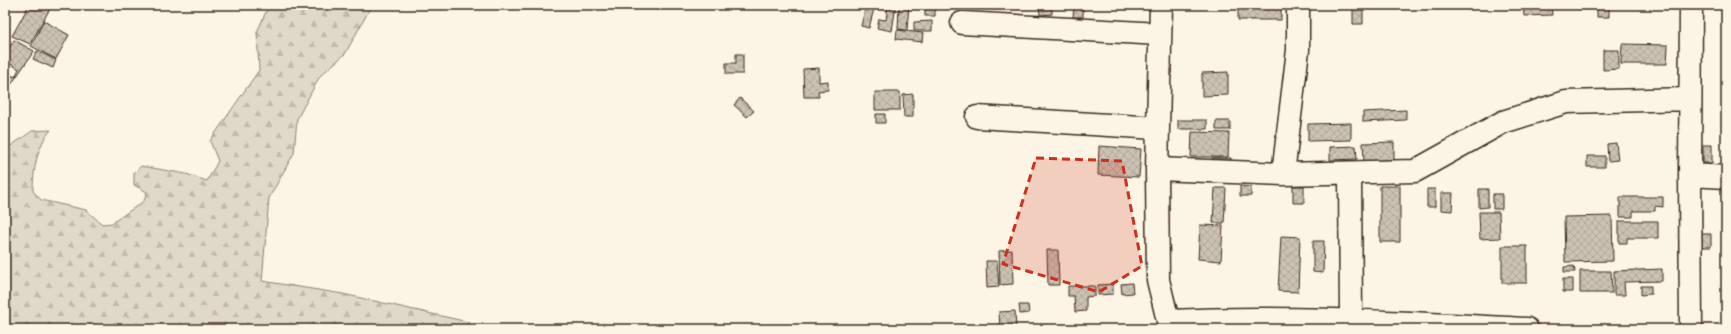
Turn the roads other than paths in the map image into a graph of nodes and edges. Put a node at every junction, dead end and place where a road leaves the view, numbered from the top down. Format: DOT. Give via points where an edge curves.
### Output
graph roads {
  1 [pos="1161,5"];
  2 [pos="1298,5"];
  3 [pos="1691,5"];
  4 [pos="962,23"];
  5 [pos="1160,34"];
  6 [pos="1690,99"];
  7 [pos="976,117"];
  8 [pos="1157,128"];
  9 [pos="1156,169"];
  10 [pos="1350,172"];
  11 [pos="1283,174"];
  12 [pos="1690,175"];
  13 [pos="1726,177"];
  14 [pos="1351,320"];
  15 [pos="1170,325"];
  16 [pos="1527,329"];
  17 [pos="1691,329"];
  1 -- 5 [label="street"];
  2 -- 11 [label="street" via="1298,50"];
  3 -- 6 [label="street"];
  4 -- 5 [label="street"];
  5 -- 8 [label="street"];
  6 -- 10 [label="street" via="1566,102 1503,122 1415,171"];
  6 -- 12 [label="street"];
  7 -- 8 [label="street"];
  8 -- 9 [label="street"];
  9 -- 11 [label="street"];
  9 -- 15 [label="street" via="1158,280"];
  10 -- 11 [label="street"];
  10 -- 14 [label="street"];
  12 -- 13 [label="street"];
  12 -- 17 [label="street"];
  14 -- 15 [label="street" via="1207,319"];
  14 -- 16 [label="street"];
}
